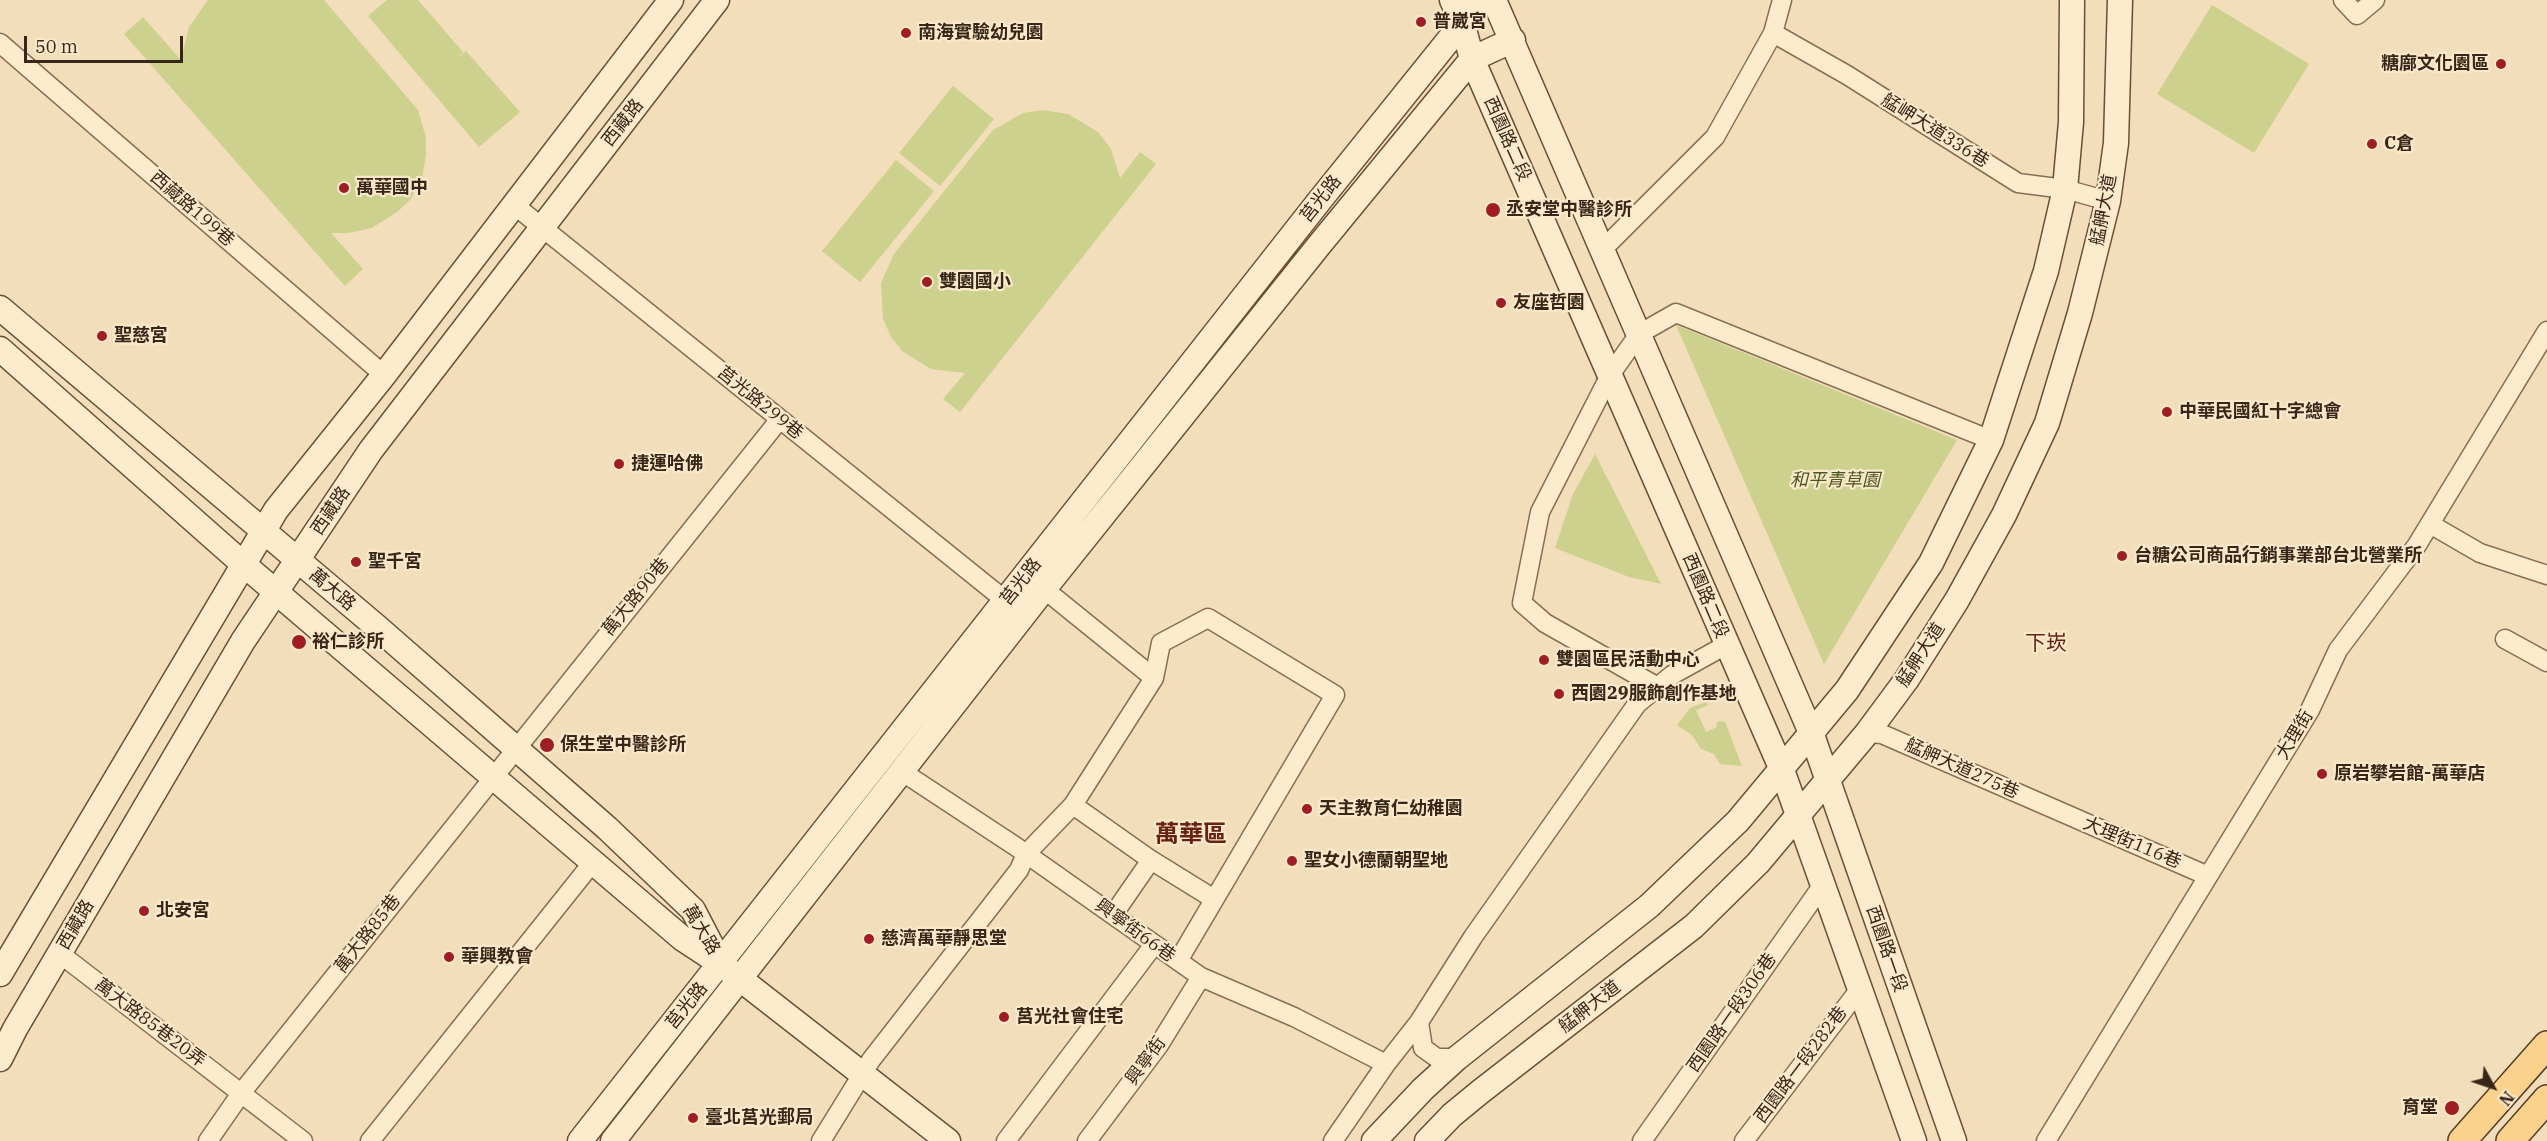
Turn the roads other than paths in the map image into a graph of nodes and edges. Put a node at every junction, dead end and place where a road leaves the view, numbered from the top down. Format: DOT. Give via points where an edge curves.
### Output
graph roads {
  1 [pos="671,0"];
  2 [pos="717,0"];
  3 [pos="1452,0"];
  4 [pos="1481,0"];
  5 [pos="1494,0"];
  6 [pos="1782,0"];
  7 [pos="2072,0"];
  8 [pos="2120,0"];
  9 [pos="2343,0"];
  10 [pos="2375,0"];
  11 [pos="1462,22"];
  12 [pos="1773,33"];
  13 [pos="1513,40"];
  14 [pos="0,43"];
  15 [pos="1472,59"];
  16 [pos="2065,189"];
  17 [pos="2108,201"];
  18 [pos="513,204"];
  19 [pos="542,227"];
  20 [pos="1602,250"];
  21 [pos="0,308"];
  22 [pos="2547,331"];
  23 [pos="1639,334"];
  24 [pos="0,349"];
  25 [pos="384,375"];
  26 [pos="1610,375"];
  27 [pos="780,419"];
  28 [pos="1991,440"];
  29 [pos="2430,524"];
  30 [pos="263,530"];
  31 [pos="297,560"];
  32 [pos="243,563"];
  33 [pos="2547,575"];
  34 [pos="1044,589"];
  35 [pos="277,592"];
  36 [pos="1006,601"];
  37 [pos="2505,639"];
  38 [pos="1726,645"];
  39 [pos="2547,662"];
  40 [pos="1154,678"];
  41 [pos="1656,686"];
  42 [pos="1867,733"];
  43 [pos="1815,746"];
  44 [pos="517,750"];
  45 [pos="1782,770"];
  46 [pos="901,771"];
  47 [pos="495,777"];
  48 [pos="1827,780"];
  49 [pos="1073,805"];
  50 [pos="2055,810"];
  51 [pos="1799,816"];
  52 [pos="1026,854"];
  53 [pos="1151,860"];
  54 [pos="593,862"];
  55 [pos="2208,876"];
  56 [pos="1822,886"];
  57 [pos="1214,899"];
  58 [pos="1113,915"];
  59 [pos="1153,946"];
  60 [pos="59,953"];
  61 [pos="1178,962"];
  62 [pos="721,964"];
  63 [pos="0,974"];
  64 [pos="1201,977"];
  65 [pos="740,981"];
  66 [pos="1859,990"];
  67 [pos="1419,1022"];
  68 [pos="2547,1045"];
  69 [pos="1457,1058"];
  70 [pos="0,1059"];
  71 [pos="1386,1064"];
  72 [pos="862,1073"];
  73 [pos="242,1092"];
  74 [pos="2547,1099"];
  75 [pos="208,1141"];
  76 [pos="303,1141"];
  77 [pos="370,1141"];
  78 [pos="580,1141"];
  79 [pos="613,1141"];
  80 [pos="821,1141"];
  81 [pos="948,1141"];
  82 [pos="1006,1141"];
  83 [pos="1087,1141"];
  84 [pos="1333,1141"];
  85 [pos="1374,1141"];
  86 [pos="1427,1141"];
  87 [pos="1642,1141"];
  88 [pos="1744,1141"];
  89 [pos="1914,1141"];
  90 [pos="1954,1141"];
  91 [pos="2046,1141"];
  92 [pos="2462,1141"];
  93 [pos="2510,1141"];
  1 -- 18 [label="main road, 西藏路"];
  2 -- 19 [label="main road, 西藏路"];
  3 -- 11 [label="main road, 西園路二段"];
  4 -- 11 [label="main road, 莒光路"];
  5 -- 13 [label="main road"];
  6 -- 12 [label="street"];
  7 -- 16 [label="main road" via="2071,122"];
  8 -- 17 [label="main road, 艋舺大道" via="2117,132"];
  9 -- 10 [label="street" via="2357,15"];
  11 -- 15 [label="main road, 西園路二段"];
  11 -- 36 [label="main road, 莒光路"];
  12 -- 16 [label="street, 艋岬大道336巷" via="2018,183"];
  12 -- 20 [label="street" via="1715,137"];
  13 -- 15 [label="main road"];
  13 -- 20 [label="main road"];
  14 -- 25 [label="street, 西藏路199巷"];
  15 -- 26 [label="main road, 西園路二段"];
  15 -- 34 [label="main road, 莒光路"];
  16 -- 17 [label="street, 艋岬大道336巷"];
  16 -- 28 [label="main road" via="2043,284"];
  17 -- 42 [label="main road, 艋舺大道" via="2047,423 2004,515 1957,600"];
  18 -- 19 [label="street, 莒光路299巷"];
  18 -- 25 [label="main road, 西藏路"];
  19 -- 27 [label="street, 莒光路299巷"];
  19 -- 31 [label="main road, 西藏路" via="371,450"];
  20 -- 23 [label="main road"];
  21 -- 30 [label="main road, 萬大路"];
  22 -- 29 [label="street, 大理街"];
  23 -- 26 [label="street"];
  23 -- 28 [label="street" via="1676,313"];
  23 -- 43 [label="main road"];
  24 -- 32 [label="main road, 萬大路"];
  25 -- 30 [label="main road, 西藏路"];
  26 -- 38 [label="main road, 西園路二段"];
  26 -- 41 [label="street" via="1540,512 1522,603 1545,623"];
  27 -- 36 [label="street, 莒光路299巷"];
  27 -- 44 [label="street, 萬大路90巷"];
  28 -- 43 [label="main road" via="1931,563"];
  29 -- 33 [label="street" via="2480,553"];
  29 -- 55 [label="street, 大理街" via="2338,650 2310,710"];
  30 -- 31 [label="main road, 萬大路"];
  30 -- 32 [label="main road, 西藏路"];
  31 -- 35 [label="main road, 西藏路"];
  31 -- 44 [label="main road, 萬大路"];
  32 -- 35 [label="main road, 萬大路"];
  32 -- 63 [label="main road, 西藏路"];
  34 -- 40 [label="street"];
  34 -- 46 [label="main road, 莒光路"];
  35 -- 47 [label="main road, 萬大路"];
  35 -- 60 [label="main road, 西藏路" via="243,641"];
  36 -- 62 [label="main road, 莒光路"];
  37 -- 39 [label="street"];
  38 -- 41 [label="street"];
  38 -- 45 [label="main road, 西園路二段"];
  40 -- 49 [label="street"];
  40 -- 57 [label="street" via="1161,643 1208,618 1335,695"];
  41 -- 67 [label="street" via="1637,704 1473,937"];
  42 -- 48 [label="main road, 艋舺大道"];
  42 -- 50 [label="street, 艋舺大道275巷" via="1882,734"];
  43 -- 45 [label="main road"];
  43 -- 48 [label="main road, 西園路一段"];
  44 -- 47 [label="street, 萬大路90巷"];
  44 -- 62 [label="main road, 萬大路" via="693,910"];
  45 -- 51 [label="main road, 西園路二段"];
  45 -- 69 [label="main road" via="1738,821 1649,906"];
  46 -- 52 [label="street, 興寧街66巷"];
  46 -- 65 [label="main road, 莒光路"];
  47 -- 54 [label="main road, 萬大路"];
  47 -- 73 [label="street, 萬大路85巷"];
  48 -- 51 [label="main road, 艋舺大道"];
  48 -- 90 [label="main road, 西園路一段"];
  49 -- 52 [label="street"];
  49 -- 53 [label="street"];
  50 -- 55 [label="street, 大理街116巷"];
  51 -- 56 [label="main road"];
  51 -- 86 [label="main road, 艋舺大道" via="1694,926 1480,1092"];
  52 -- 58 [label="street, 興寧街66巷"];
  52 -- 72 [label="street" via="1019,870"];
  53 -- 57 [label="street"];
  53 -- 58 [label="street"];
  54 -- 62 [label="main road, 萬大路" via="683,939"];
  54 -- 77 [label="street"];
  55 -- 91 [label="street, 大理街"];
  56 -- 66 [label="main road"];
  56 -- 87 [label="street, 西園路一段306巷"];
  57 -- 61 [label="street"];
  58 -- 59 [label="street, 興寧街66巷"];
  59 -- 61 [label="street, 興寧街66巷"];
  59 -- 82 [label="street"];
  60 -- 70 [label="main road, 西藏路"];
  60 -- 73 [label="street, 萬大路85巷20弄"];
  61 -- 64 [label="street, 興寧街66巷"];
  62 -- 65 [label="main road, 萬大路"];
  62 -- 78 [label="main road, 莒光路"];
  64 -- 71 [label="street, 興寧街66巷" via="1294,1017"];
  64 -- 83 [label="street, 興寧街" via="1159,1045"];
  65 -- 72 [label="main road, 萬大路"];
  65 -- 79 [label="main road, 莒光路"];
  66 -- 88 [label="street, 西園路一段282巷"];
  66 -- 89 [label="main road"];
  67 -- 69 [label="street" via="1423,1048 1437,1058"];
  67 -- 71 [label="street"];
  68 -- 92 [label="main road"];
  69 -- 85 [label="main road"];
  71 -- 84 [label="street"];
  72 -- 80 [label="street"];
  72 -- 81 [label="main road, 萬大路"];
  73 -- 75 [label="street, 萬大路85巷"];
  73 -- 76 [label="street, 萬大路85巷20弄"];
  74 -- 93 [label="main road"];
}
